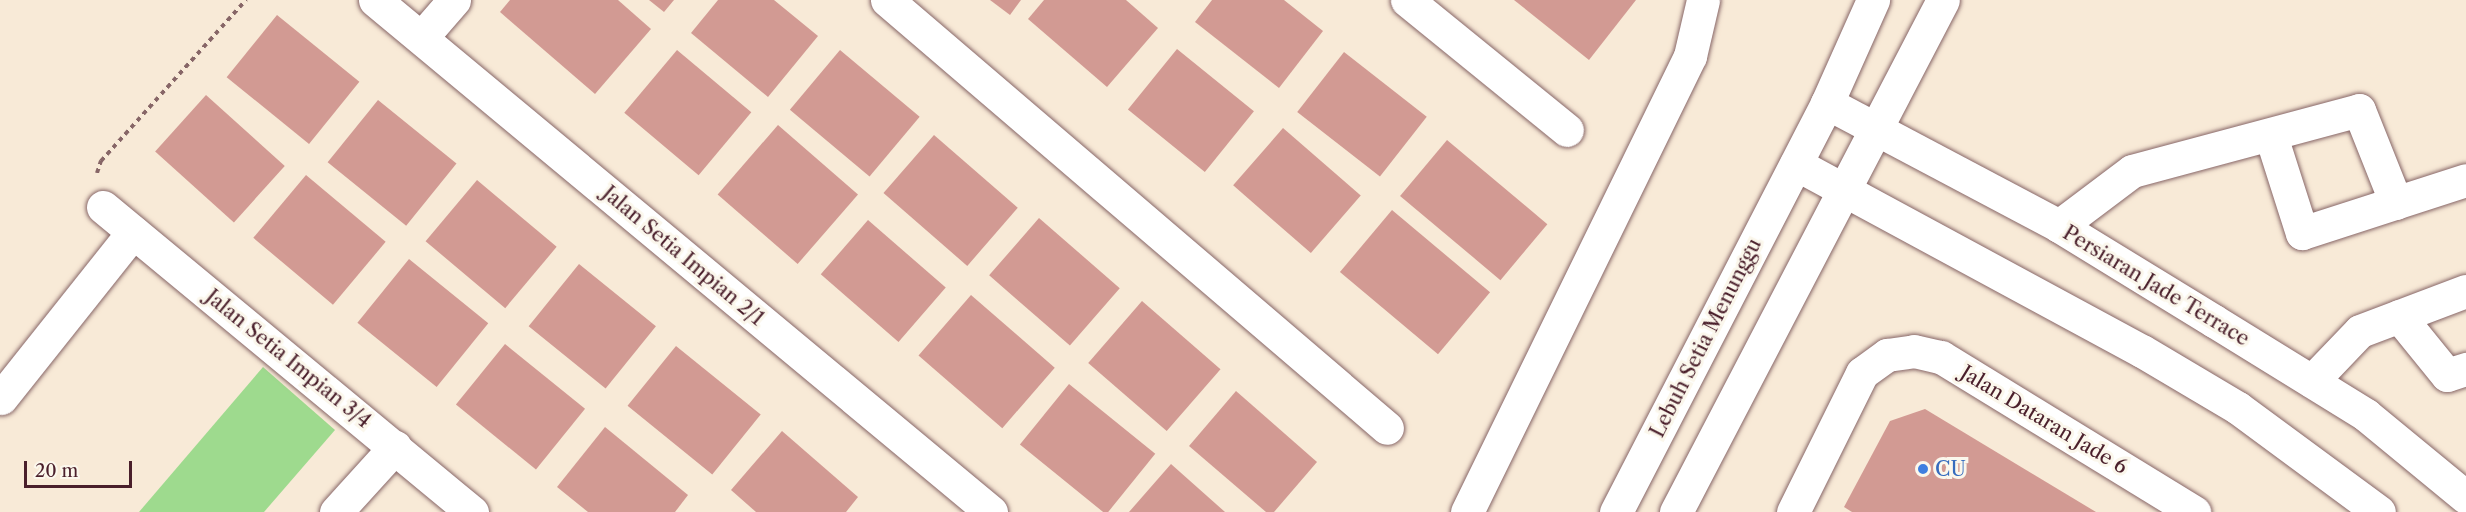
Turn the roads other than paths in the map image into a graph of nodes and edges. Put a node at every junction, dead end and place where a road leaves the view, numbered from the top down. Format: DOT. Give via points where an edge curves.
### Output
graph roads {
  1 [pos="375,0"];
  2 [pos="454,0"];
  3 [pos="887,0"];
  4 [pos="1407,0"];
  5 [pos="1703,0"];
  6 [pos="1873,0"];
  7 [pos="1943,0"];
  8 [pos="422,37"];
  9 [pos="1827,103"];
  10 [pos="1879,129"];
  11 [pos="1567,130"];
  12 [pos="2271,136"];
  13 [pos="1796,164"];
  14 [pos="2466,180"];
  15 [pos="1847,191"];
  16 [pos="2396,202"];
  17 [pos="103,207"];
  18 [pos="2059,226"];
  19 [pos="133,232"];
  20 [pos="2466,291"];
  21 [pos="2399,316"];
  22 [pos="2466,369"];
  23 [pos="2312,381"];
  24 [pos="1,398"];
  25 [pos="1387,428"];
  26 [pos="394,447"];
  27 [pos="1688,496"];
  28 [pos="2466,497"];
  29 [pos="1806,507"];
  30 [pos="336,512"];
  31 [pos="472,512"];
  32 [pos="991,512"];
  33 [pos="1467,512"];
  34 [pos="1616,512"];
  35 [pos="1676,512"];
  36 [pos="2194,512"];
  37 [pos="2379,512"];
  1 -- 8 [label="street, Jalan Setia Impian 2/1"];
  2 -- 8 [label="street"];
  3 -- 25 [label="street"];
  4 -- 11 [label="street"];
  5 -- 33 [label="street" via="1689,56"];
  6 -- 9 [label="street"];
  7 -- 10 [label="street"];
  8 -- 32 [label="street, Jalan Setia Impian 2/1"];
  9 -- 10 [label="street, Persiaran Jade Terrace"];
  9 -- 13 [label="street, Lebuh Setia Menunggu"];
  10 -- 15 [label="street"];
  10 -- 18 [label="street, Persiaran Jade Terrace"];
  12 -- 16 [label="street" via="2360,110"];
  12 -- 16 [label="street" via="2302,233"];
  12 -- 18 [label="street" via="2132,171"];
  13 -- 15 [label="street"];
  13 -- 34 [label="street, Lebuh Setia Menunggu"];
  14 -- 16 [label="street"];
  15 -- 27 [label="street"];
  15 -- 37 [label="street" via="2050,298 2229,402"];
  17 -- 19 [label="street, Jalan Setia Impian 3/4"];
  18 -- 23 [label="street, Persiaran Jade Terrace"];
  19 -- 24 [label="street"];
  19 -- 26 [label="street, Jalan Setia Impian 3/4"];
  20 -- 21 [label="street"];
  21 -- 22 [label="street" via="2447,375"];
  21 -- 23 [label="street" via="2360,331"];
  23 -- 28 [label="street, Persiaran Jade Terrace" via="2366,415"];
  26 -- 30 [label="street"];
  26 -- 31 [label="street, Jalan Setia Impian 3/4"];
  27 -- 35 [label="street"];
  29 -- 36 [label="street, Jalan Dataran Jade 6" via="1862,373 1887,355 1914,351 1941,357"];
}
